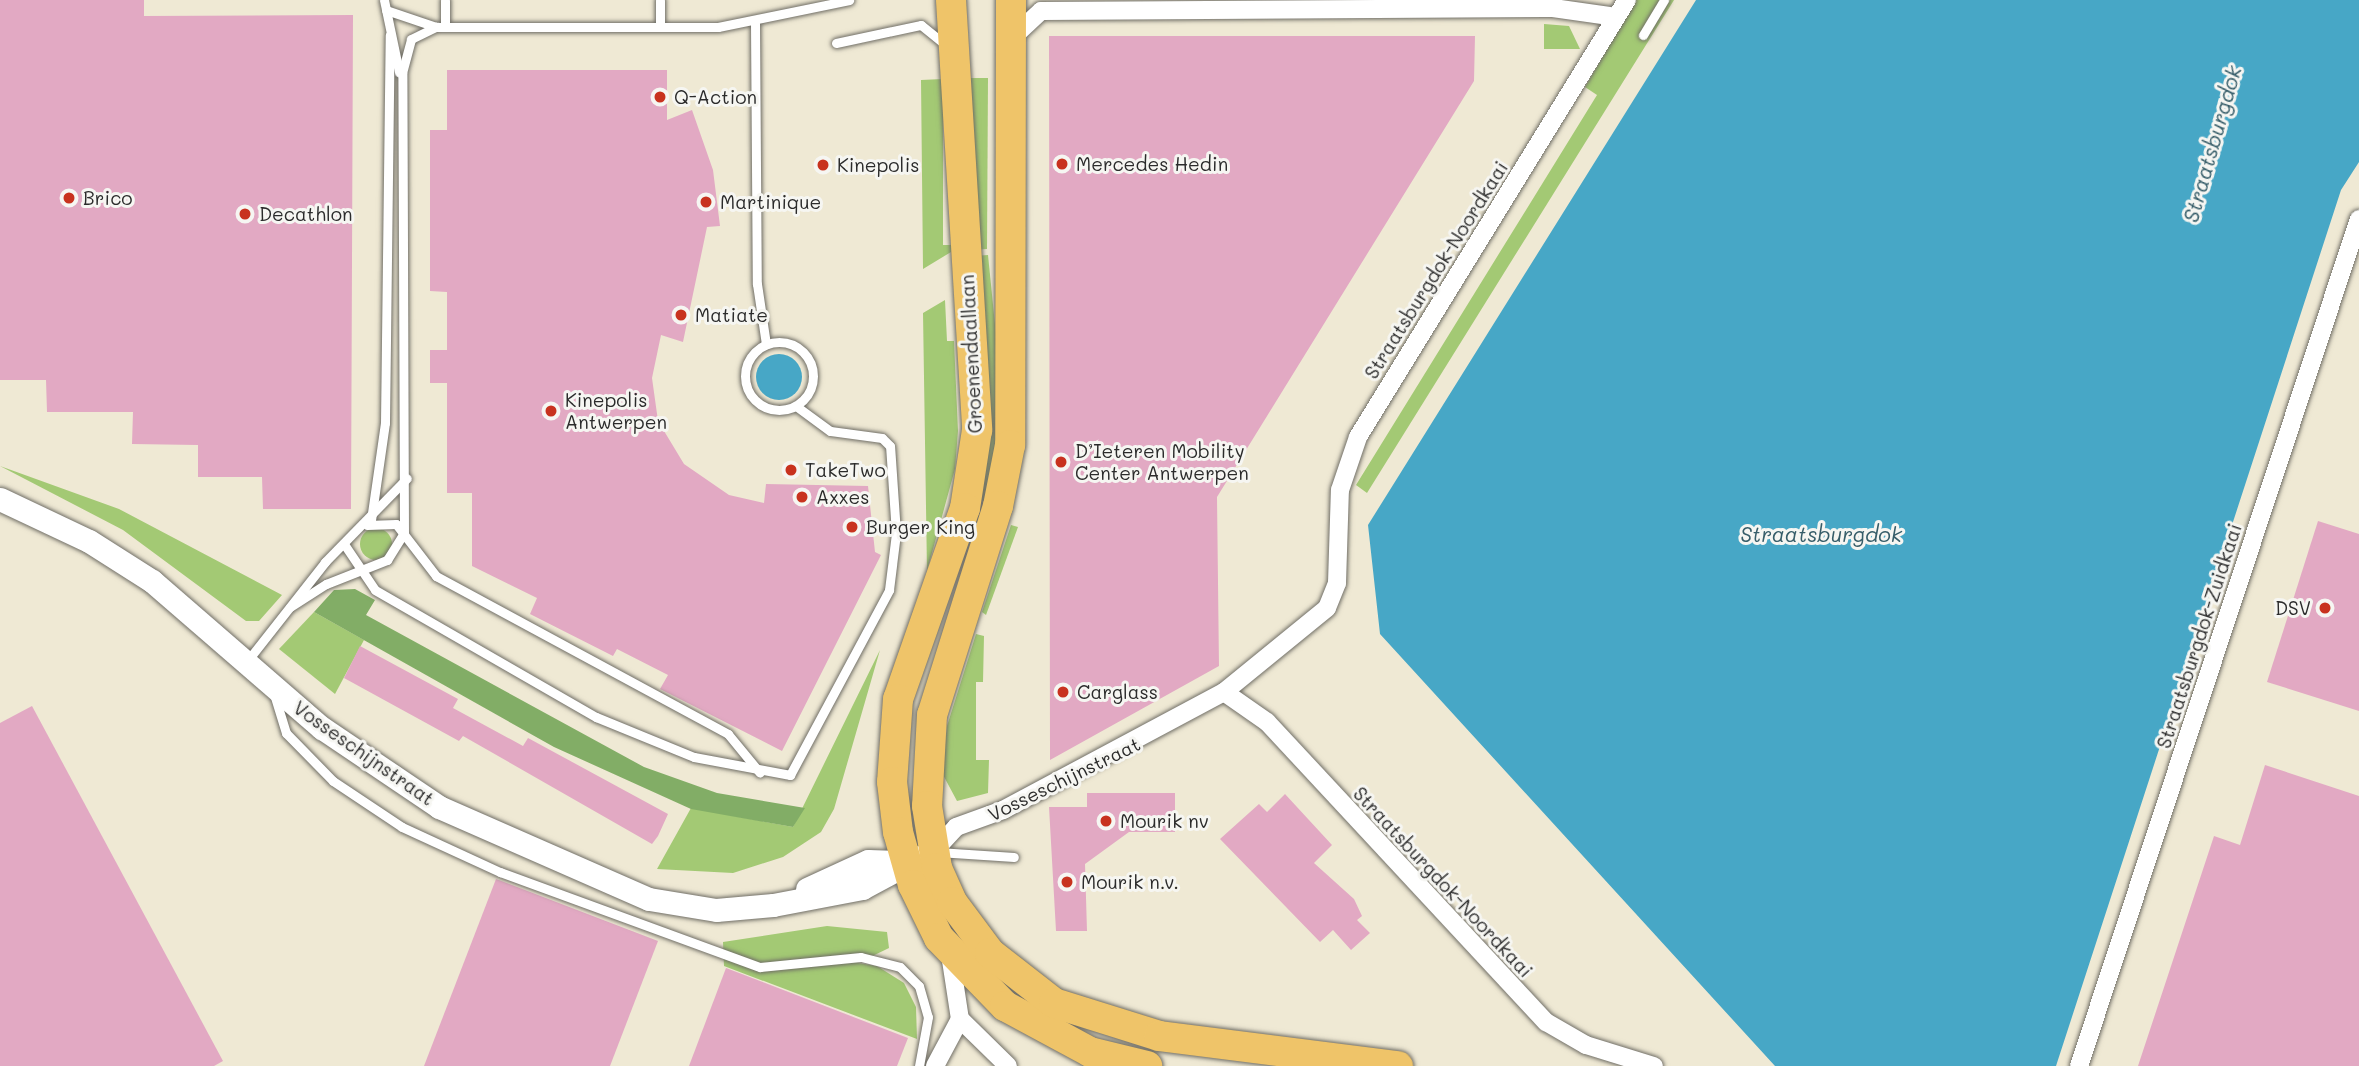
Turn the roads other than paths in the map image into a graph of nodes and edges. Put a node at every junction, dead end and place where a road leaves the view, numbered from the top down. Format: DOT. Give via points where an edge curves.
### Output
graph roads {
  1 [pos="384,0"];
  2 [pos="445,0"];
  3 [pos="660,0"];
  4 [pos="849,0"];
  5 [pos="951,0"];
  6 [pos="1011,0"];
  7 [pos="1626,0"];
  8 [pos="1664,0"];
  9 [pos="1555,4"];
  10 [pos="386,10"];
  11 [pos="1616,17"];
  12 [pos="755,23"];
  13 [pos="441,27"];
  14 [pos="660,27"];
  15 [pos="390,35"];
  16 [pos="1643,35"];
  17 [pos="1011,39"];
  18 [pos="836,43"];
  19 [pos="952,50"];
  20 [pos="403,91"];
  21 [pos="2359,219"];
  22 [pos="766,344"];
  23 [pos="796,406"];
  24 [pos="407,478"];
  25 [pos="0,499"];
  26 [pos="369,523"];
  27 [pos="404,533"];
  28 [pos="344,544"];
  29 [pos="1337,561"];
  30 [pos="359,573"];
  31 [pos="290,607"];
  32 [pos="248,660"];
  33 [pos="272,686"];
  34 [pos="1224,692"];
  35 [pos="760,773"];
  36 [pos="920,857"];
  37 [pos="1014,857"];
  38 [pos="949,953"];
  39 [pos="960,1019"];
  40 [pos="919,1066"];
  41 [pos="935,1066"];
  42 [pos="1008,1066"];
  43 [pos="1147,1066"];
  44 [pos="1398,1066"];
  45 [pos="1654,1066"];
  46 [pos="2080,1066"];
  1 -- 10 [label="lane"];
  2 -- 13 [label="lane"];
  3 -- 14 [label="lane"];
  4 -- 12 [label="lane"];
  5 -- 19 [label="main road, Groenendaallaan"];
  6 -- 17 [label="main road, Groenendaallaan"];
  7 -- 11 [label="street, Straatsburgdok-Noordkaai"];
  8 -- 16 [label="lane"];
  9 -- 11 [label="street"];
  9 -- 17 [label="street" via="1041,11"];
  10 -- 13 [label="lane"];
  10 -- 15 [label="lane"];
  11 -- 29 [label="street, Straatsburgdok-Noordkaai" via="1358,437 1340,490"];
  12 -- 14 [label="lane"];
  12 -- 22 [label="lane" via="757,284"];
  13 -- 14 [label="lane"];
  13 -- 20 [label="lane" via="408,44"];
  15 -- 20 [label="lane"];
  15 -- 26 [label="lane" via="385,423"];
  17 -- 36 [label="main road, Groenendaallaan" via="1010,445 998,506 932,715"];
  18 -- 19 [label="lane" via="920,25"];
  19 -- 36 [label="main road, Groenendaallaan" via="977,430 971,487 898,699 892,782"];
  20 -- 24 [label="lane"];
  21 -- 46 [label="street, Straatsburgdok-Zuidkaai"];
  22 -- 23 [label="lane" via="785,342 808,357 813,384"];
  22 -- 23 [label="lane" via="747,363 748,391 769,409"];
  23 -- 35 [label="lane" via="830,431 882,438 893,456 896,533 889,590 796,769 781,777"];
  24 -- 26 [label="lane"];
  24 -- 27 [label="lane"];
  25 -- 32 [label="street, Vosseschijnstraat" via="127,565"];
  26 -- 27 [label="lane" via="396,524"];
  26 -- 28 [label="lane"];
  27 -- 30 [label="lane" via="387,560"];
  27 -- 35 [label="lane" via="436,576 728,734"];
  28 -- 30 [label="lane"];
  28 -- 31 [label="lane"];
  29 -- 34 [label="street, Vosseschijnstraat" via="1327,608"];
  30 -- 31 [label="lane" via="326,584"];
  30 -- 35 [label="lane" via="409,613 596,717 694,757"];
  31 -- 32 [label="lane"];
  32 -- 33 [label="street, Vosseschijnstraat"];
  33 -- 36 [label="street, Vosseschijnstraat" via="383,771 497,834 672,905 716,910 773,905 868,861"];
  33 -- 40 [label="lane" via="286,733 333,781 402,827 730,959 760,967 862,957 890,962 919,986 928,1017"];
  34 -- 36 [label="street, Vosseschijnstraat" via="1015,804 956,827"];
  34 -- 45 [label="street, Straatsburgdok-Noordkaai" via="1267,722 1546,1022 1586,1045"];
  36 -- 37 [label="lane"];
  36 -- 38 [label="main road"];
  36 -- 44 [label="main road" via="961,916 1011,973 1054,1003 1121,1028"];
  38 -- 39 [label="street"];
  38 -- 43 [label="main road" via="1005,1006 1090,1052"];
  39 -- 41 [label="street"];
  39 -- 42 [label="street"];
}
